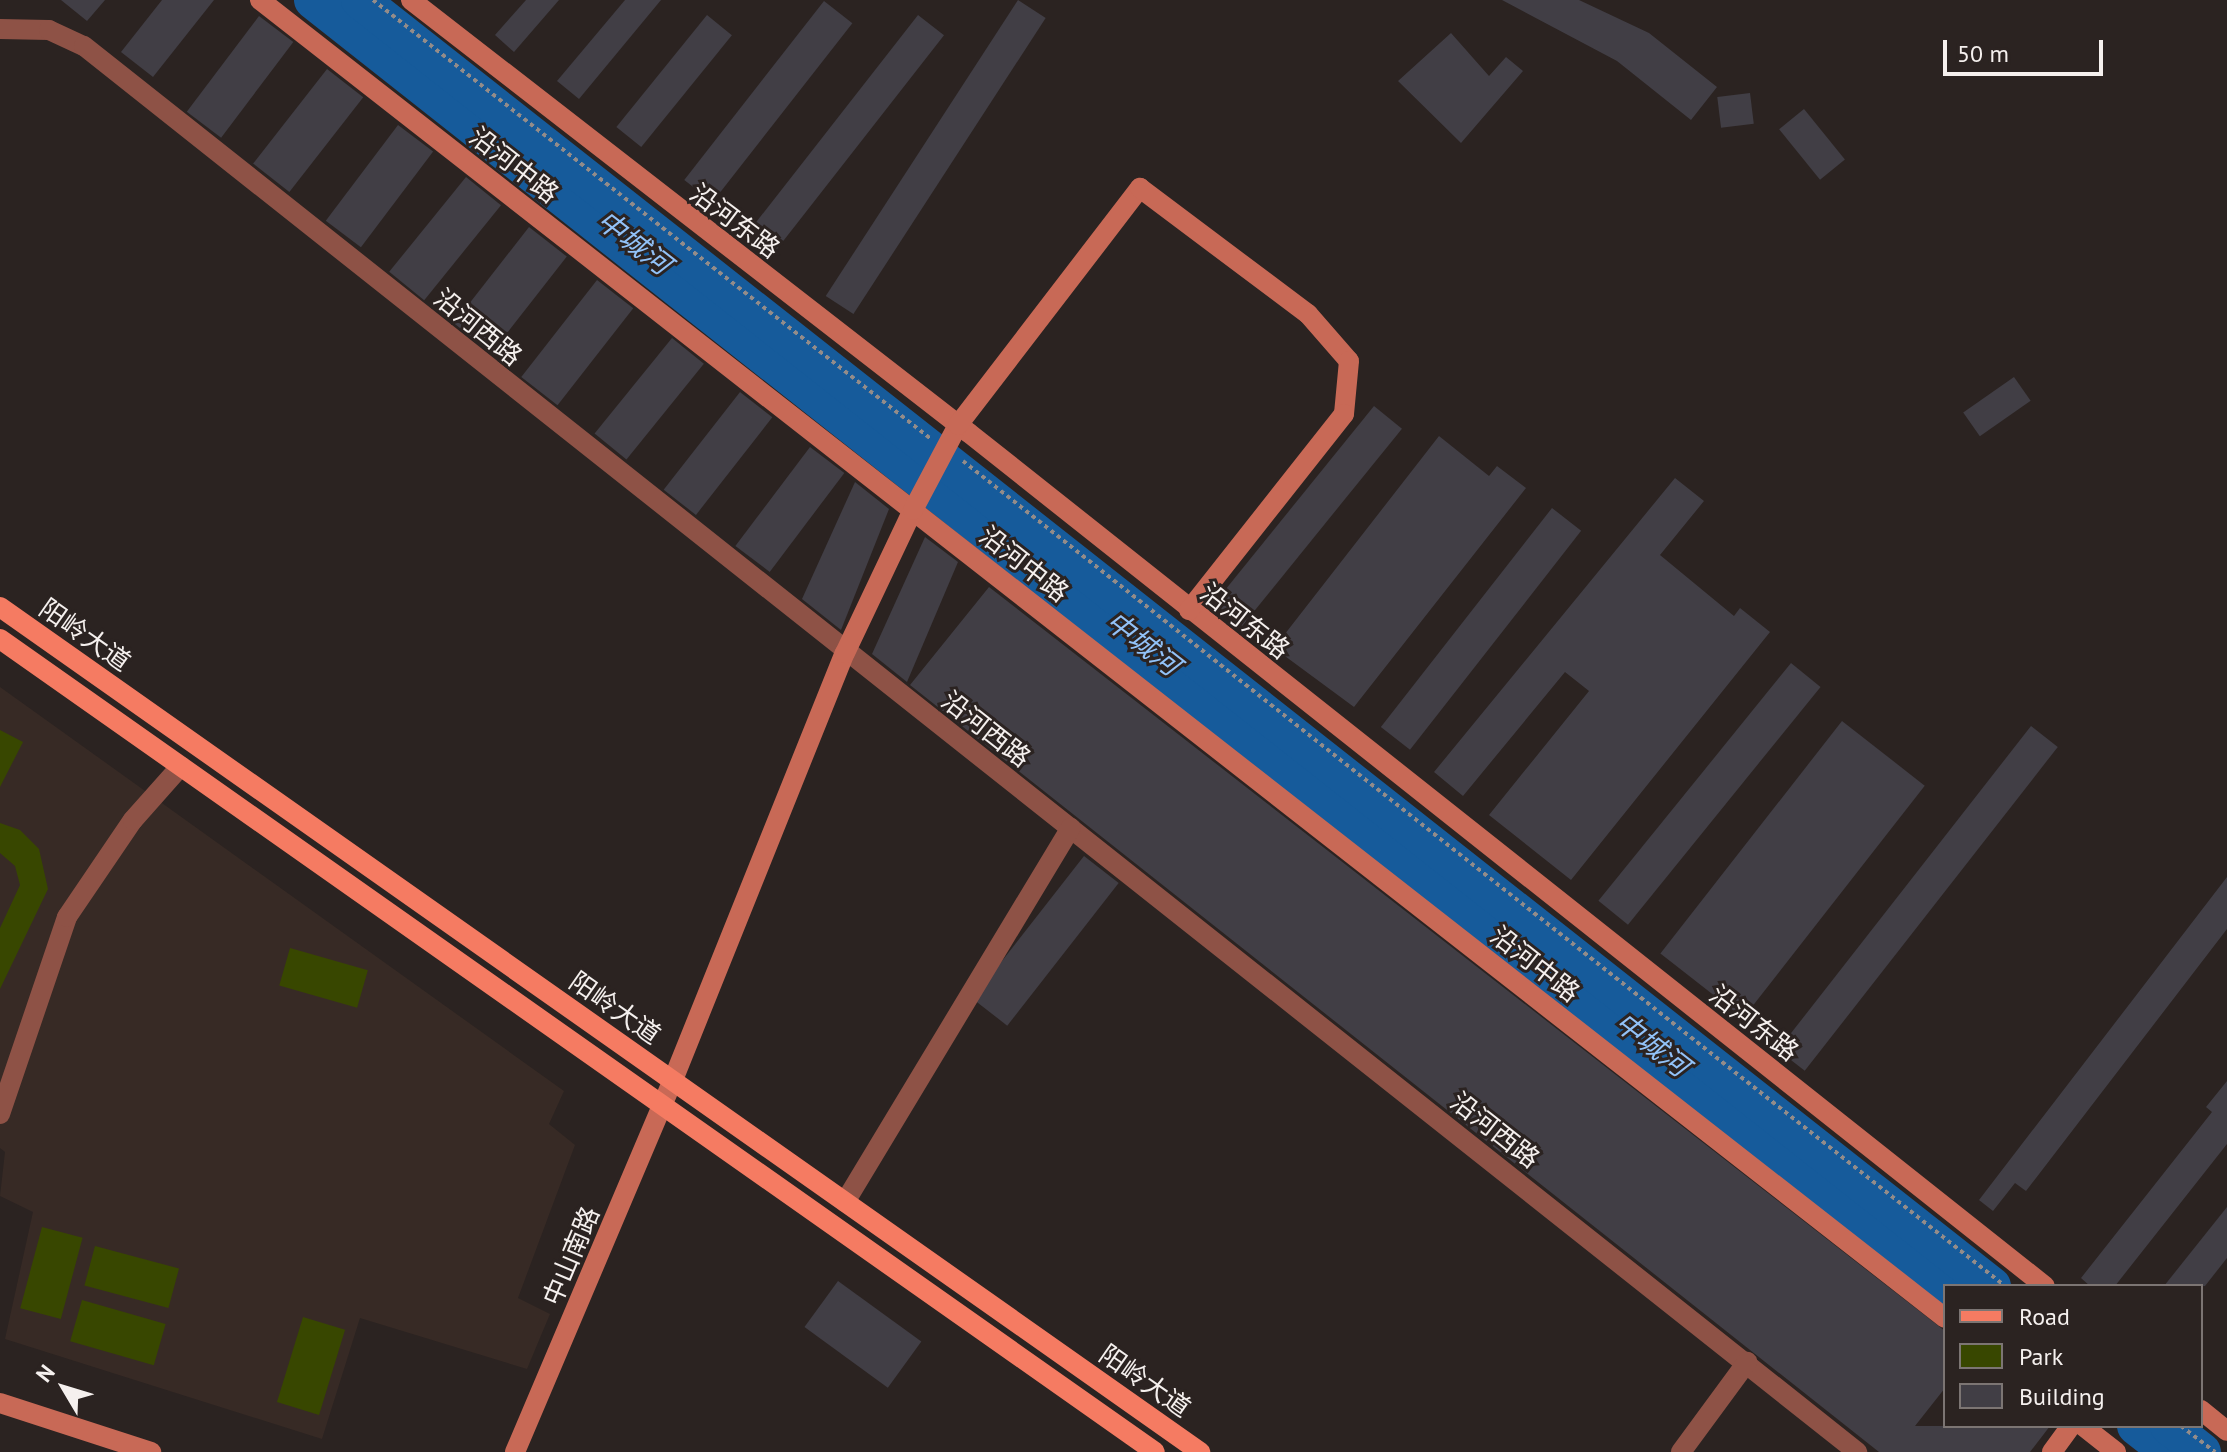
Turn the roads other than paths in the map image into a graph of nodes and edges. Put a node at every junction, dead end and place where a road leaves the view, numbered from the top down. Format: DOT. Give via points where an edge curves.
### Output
graph roads {
  1 [pos="260,0"];
  2 [pos="411,0"];
  3 [pos="0,29"];
  4 [pos="958,425"];
  5 [pos="918,501"];
  6 [pos="0,607"];
  7 [pos="1189,610"];
  8 [pos="2,647"];
  9 [pos="845,653"];
  10 [pos="181,766"];
  11 [pos="1071,828"];
  12 [pos="673,1080"];
  13 [pos="662,1106"];
  14 [pos="0,1114"];
  15 [pos="845,1202"];
  16 [pos="2042,1284"];
  17 [pos="1943,1316"];
  18 [pos="1747,1362"];
  19 [pos="0,1403"];
  20 [pos="2203,1412"];
  21 [pos="2070,1428"];
  22 [pos="2086,1428"];
  23 [pos="2227,1431"];
  24 [pos="151,1452"];
  25 [pos="515,1452"];
  26 [pos="1155,1452"];
  27 [pos="1200,1452"];
  28 [pos="1681,1452"];
  29 [pos="1857,1452"];
  30 [pos="2052,1452"];
  31 [pos="2116,1452"];
  1 -- 5 [label="street, 沿河中路"];
  2 -- 4 [label="street, 沿河东路"];
  3 -- 9 [label="street, 沿河西路" via="49,30 84,46"];
  4 -- 5 [label="street, 中山南路"];
  4 -- 7 [label="street, 沿河东路"];
  4 -- 7 [label="street, 中山南路" via="1140,188 1308,314 1349,361 1344,414"];
  5 -- 9 [label="street, 中山南路"];
  5 -- 17 [label="street, 沿河中路"];
  6 -- 12 [label="main road, 阳岭大道"];
  7 -- 16 [label="street, 沿河东路"];
  8 -- 10 [label="main road, 阳岭大道"];
  9 -- 11 [label="street, 沿河西路"];
  9 -- 12 [label="street, 中山南路"];
  10 -- 13 [label="main road, 阳岭大道"];
  10 -- 14 [label="street" via="133,820 67,917"];
  11 -- 15 [label="street"];
  11 -- 18 [label="street, 沿河西路"];
  12 -- 13 [label="street, 中山南路"];
  12 -- 15 [label="main road, 阳岭大道"];
  13 -- 25 [label="street, 中山南路"];
  13 -- 26 [label="main road, 阳岭大道"];
  15 -- 27 [label="main road, 阳岭大道"];
  18 -- 28 [label="street"];
  18 -- 29 [label="street, 沿河西路"];
  19 -- 24 [label="street"];
  20 -- 23 [label="street"];
  21 -- 30 [label="street"];
  22 -- 31 [label="street"];
}
